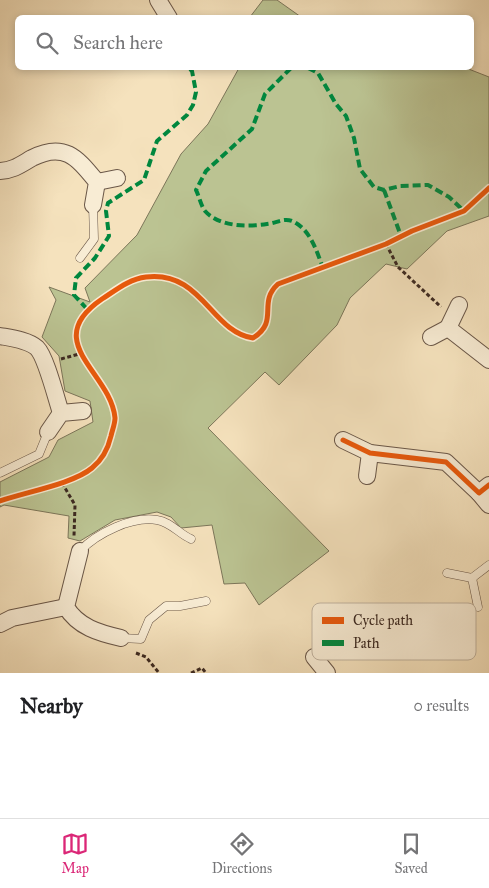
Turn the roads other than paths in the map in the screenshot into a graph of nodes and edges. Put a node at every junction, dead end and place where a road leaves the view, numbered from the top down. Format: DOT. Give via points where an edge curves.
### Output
graph roads {
  1 [pos="158,0"];
  2 [pos="167,15"];
  3 [pos="0,171"];
  4 [pos="117,178"];
  5 [pos="96,182"];
  6 [pos="93,205"];
  7 [pos="80,258"];
  8 [pos="0,336"];
  9 [pos="430,337"];
  10 [pos="489,360"];
  11 [pos="82,411"];
  12 [pos="61,413"];
  13 [pos="48,432"];
  14 [pos="342,440"];
  15 [pos="370,453"];
  16 [pos="0,473"];
  17 [pos="368,476"];
  18 [pos="486,495"];
  19 [pos="190,539"];
  20 [pos="80,551"];
  21 [pos="489,565"];
  22 [pos="447,573"];
  23 [pos="472,578"];
  24 [pos="206,601"];
  25 [pos="66,607"];
  26 [pos="478,607"];
  27 [pos="0,624"];
  28 [pos="121,638"];
  29 [pos="316,660"];
  30 [pos="326,673"];
  1 -- 2 [label="street"];
  3 -- 5 [label="street" via="13,170 48,152 63,153 77,158"];
  4 -- 5 [label="street"];
  5 -- 6 [label="street"];
  6 -- 7 [label="lane" via="94,239"];
  8 -- 12 [label="street" via="37,347 46,363"];
  9 -- 10 [label="street" via="453,316"];
  11 -- 12 [label="street"];
  12 -- 13 [label="street"];
  13 -- 16 [label="lane" via="39,454"];
  14 -- 15 [label="street"];
  15 -- 17 [label="street"];
  15 -- 18 [label="street" via="446,462"];
  19 -- 20 [label="lane" via="171,525 146,520 117,526 92,538"];
  20 -- 25 [label="street"];
  21 -- 23 [label="lane"];
  22 -- 23 [label="lane"];
  23 -- 26 [label="lane"];
  24 -- 28 [label="lane" via="166,606 149,620 141,640"];
  25 -- 27 [label="street" via="12,618"];
  25 -- 28 [label="street" via="74,620 102,634"];
  29 -- 30 [label="street"];
}
